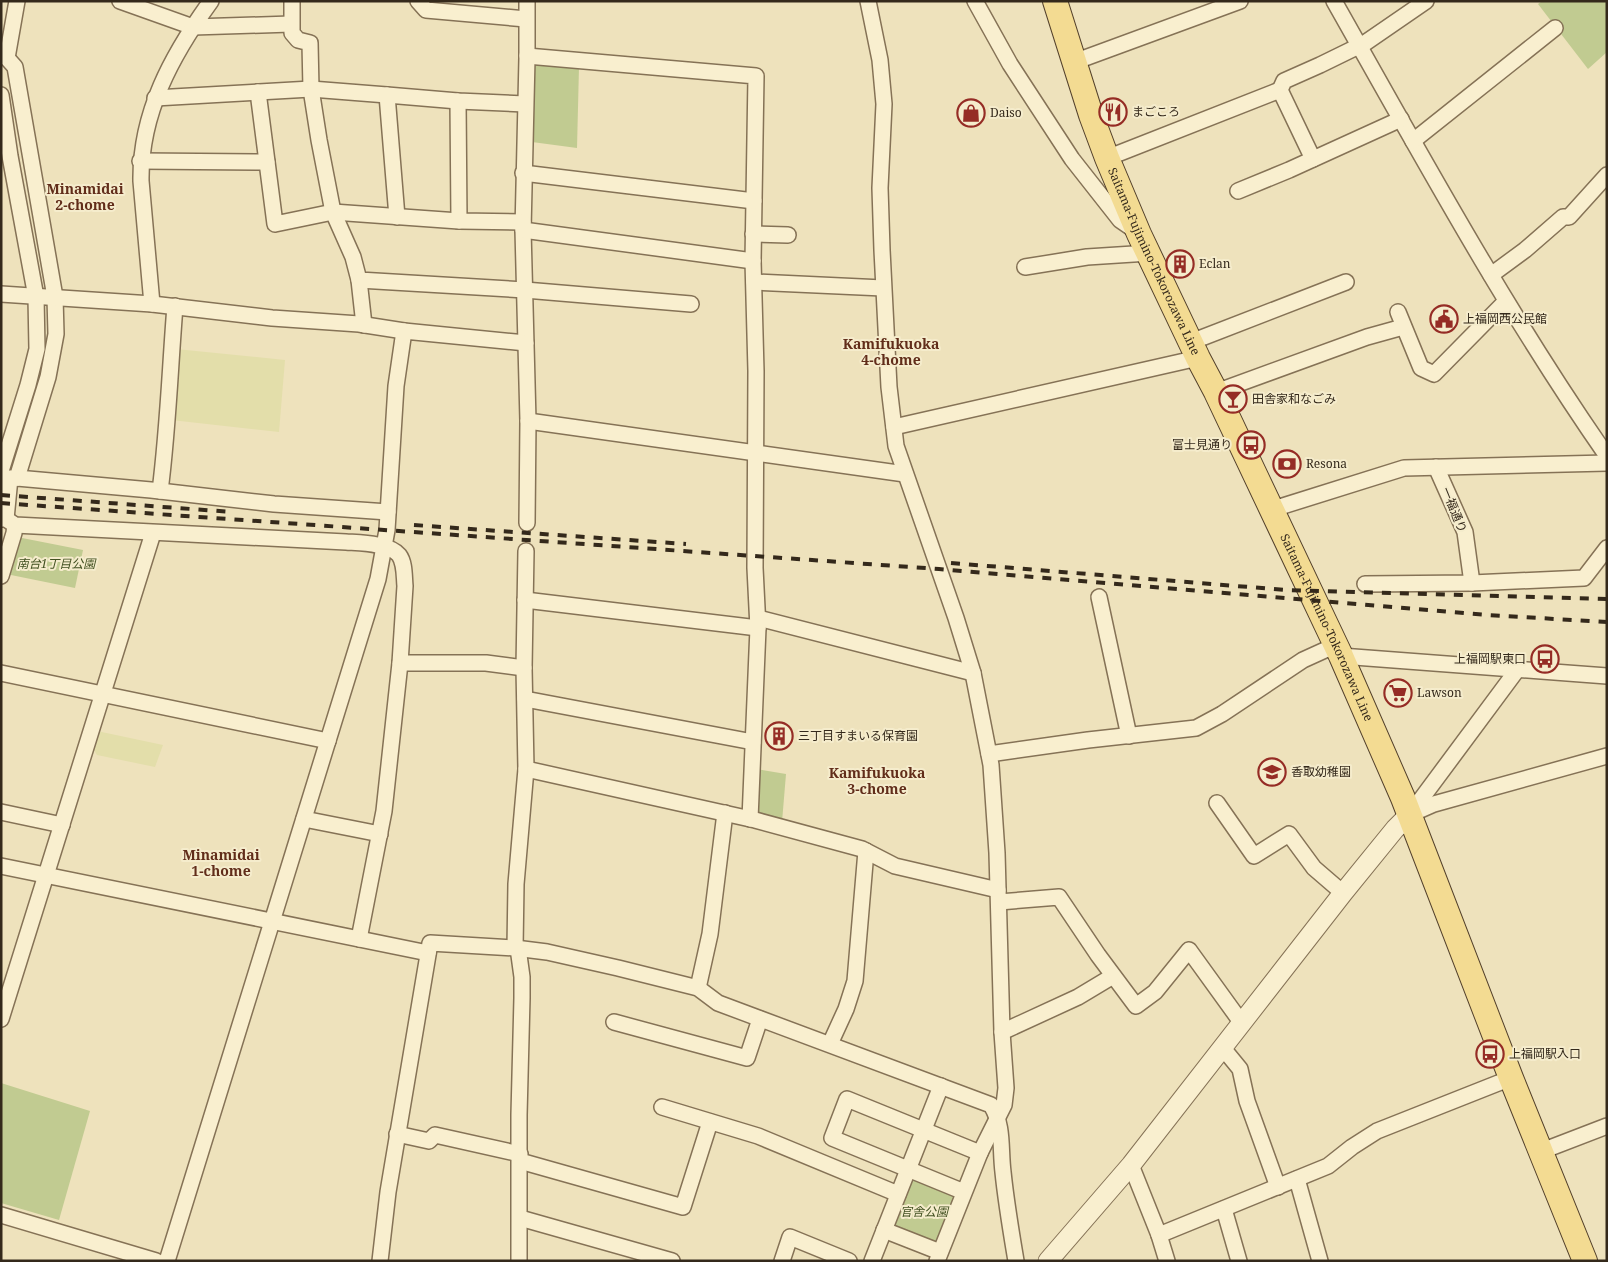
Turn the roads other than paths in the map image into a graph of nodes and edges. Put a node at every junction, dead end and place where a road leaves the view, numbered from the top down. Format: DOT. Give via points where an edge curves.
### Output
graph roads {
  1 [pos="17,1"];
  2 [pos="120,1"];
  3 [pos="211,1"];
  4 [pos="292,1"];
  5 [pos="418,1"];
  6 [pos="527,1"];
  7 [pos="868,1"];
  8 [pos="975,1"];
  9 [pos="1054,1"];
  10 [pos="1240,1"];
  11 [pos="1334,1"];
  12 [pos="1426,1"];
  13 [pos="526,19"];
  14 [pos="291,24"];
  15 [pos="193,27"];
  16 [pos="1555,28"];
  17 [pos="1360,46"];
  18 [pos="527,56"];
  19 [pos="4,59"];
  20 [pos="1074,62"];
  21 [pos="311,89"];
  22 [pos="1280,90"];
  23 [pos="258,92"];
  24 [pos="1,94"];
  25 [pos="387,95"];
  26 [pos="155,98"];
  27 [pos="458,102"];
  28 [pos="525,104"];
  29 [pos="1401,119"];
  30 [pos="1413,141"];
  31 [pos="1107,158"];
  32 [pos="1313,159"];
  33 [pos="140,161"];
  34 [pos="266,162"];
  35 [pos="523,173"];
  36 [pos="1607,174"];
  37 [pos="1238,190"];
  38 [pos="754,201"];
  39 [pos="333,212"];
  40 [pos="396,217"];
  41 [pos="459,221"];
  42 [pos="523,226"];
  43 [pos="753,234"];
  44 [pos="788,235"];
  45 [pos="1144,243"];
  46 [pos="753,261"];
  47 [pos="1025,267"];
  48 [pos="1491,275"];
  49 [pos="359,280"];
  50 [pos="754,282"];
  51 [pos="1346,282"];
  52 [pos="883,288"];
  53 [pos="525,290"];
  54 [pos="1,294"];
  55 [pos="36,297"];
  56 [pos="55,298"];
  57 [pos="1506,301"];
  58 [pos="152,304"];
  59 [pos="691,304"];
  60 [pos="175,306"];
  61 [pos="364,325"];
  62 [pos="404,331"];
  63 [pos="526,343"];
  64 [pos="1194,350"];
  65 [pos="1216,392"];
  66 [pos="528,420"];
  67 [pos="894,427"];
  68 [pos="755,454"];
  69 [pos="1607,456"];
  70 [pos="1607,463"];
  71 [pos="1436,467"];
  72 [pos="905,474"];
  73 [pos="7,476"];
  74 [pos="160,491"];
  75 [pos="1270,510"];
  76 [pos="388,512"];
  77 [pos="7,521"];
  78 [pos="527,523"];
  79 [pos="153,533"];
  80 [pos="384,548"];
  81 [pos="1607,548"];
  82 [pos="526,551"];
  83 [pos="1,576"];
  84 [pos="1472,583"];
  85 [pos="1365,584"];
  86 [pos="1099,597"];
  87 [pos="525,600"];
  88 [pos="758,623"];
  89 [pos="1338,651"];
  90 [pos="400,663"];
  91 [pos="524,668"];
  92 [pos="1517,670"];
  93 [pos="1,673"];
  94 [pos="974,673"];
  95 [pos="1607,676"];
  96 [pos="102,695"];
  97 [pos="526,700"];
  98 [pos="1129,736"];
  99 [pos="328,741"];
  100 [pos="753,742"];
  101 [pos="989,754"];
  102 [pos="1607,756"];
  103 [pos="526,769"];
  104 [pos="1217,803"];
  105 [pos="1,812"];
  106 [pos="725,813"];
  107 [pos="1409,815"];
  108 [pos="304,819"];
  109 [pos="750,819"];
  110 [pos="62,825"];
  111 [pos="380,834"];
  112 [pos="866,851"];
  113 [pos="1,866"];
  114 [pos="46,874"];
  115 [pos="1343,893"];
  116 [pos="999,896"];
  117 [pos="273,920"];
  118 [pos="359,939"];
  119 [pos="516,948"];
  120 [pos="428,953"];
  121 [pos="1114,976"];
  122 [pos="698,988"];
  123 [pos="2,1015"];
  124 [pos="760,1019"];
  125 [pos="614,1022"];
  126 [pos="1241,1022"];
  127 [pos="1002,1032"];
  128 [pos="830,1044"];
  129 [pos="1222,1047"];
  130 [pos="1511,1078"];
  131 [pos="941,1086"];
  132 [pos="662,1107"];
  133 [pos="998,1116"];
  134 [pos="710,1122"];
  135 [pos="1607,1126"];
  136 [pos="923,1130"];
  137 [pos="398,1134"];
  138 [pos="1542,1151"];
  139 [pos="980,1153"];
  140 [pos="520,1157"];
  141 [pos="1132,1165"];
  142 [pos="908,1170"];
  143 [pos="1297,1179"];
  144 [pos="1278,1187"];
  145 [pos="964,1192"];
  146 [pos="898,1194"];
  147 [pos="1224,1209"];
  148 [pos="1,1215"];
  149 [pos="520,1218"];
  150 [pos="884,1230"];
  151 [pos="1160,1235"];
  152 [pos="108,1254"];
  153 [pos="938,1256"];
  154 [pos="156,1261"];
  155 [pos="167,1261"];
  156 [pos="380,1261"];
  157 [pos="519,1261"];
  158 [pos="672,1261"];
  159 [pos="782,1261"];
  160 [pos="848,1261"];
  161 [pos="872,1261"];
  162 [pos="1016,1261"];
  163 [pos="1048,1261"];
  164 [pos="1167,1261"];
  165 [pos="1238,1261"];
  166 [pos="1320,1261"];
  167 [pos="1585,1261"];
  1 -- 19 [label="street"];
  2 -- 15 [label="street"];
  3 -- 15 [label="street"];
  4 -- 14 [label="street"];
  5 -- 13 [label="street" via="426,10"];
  6 -- 13 [label="street"];
  7 -- 52 [label="street" via="880,60 884,104 880,188"];
  8 -- 45 [label="street" via="1010,64 1072,159 1120,220"];
  9 -- 20 [label="main road, Saitama-Fujimino-Tokorozawa Line"];
  10 -- 20 [label="street"];
  11 -- 17 [label="street"];
  12 -- 17 [label="street"];
  13 -- 18 [label="street"];
  14 -- 15 [label="street"];
  14 -- 21 [label="street" via="292,33 298,40 310,43"];
  15 -- 26 [label="street"];
  16 -- 30 [label="street"];
  17 -- 22 [label="street" via="1284,81"];
  17 -- 29 [label="street"];
  18 -- 28 [label="street"];
  18 -- 38 [label="street" via="756,76"];
  19 -- 56 [label="street" via="15,67"];
  20 -- 31 [label="main road, Saitama-Fujimino-Tokorozawa Line"];
  21 -- 23 [label="street"];
  21 -- 25 [label="street"];
  21 -- 39 [label="street"];
  22 -- 31 [label="street"];
  22 -- 32 [label="street"];
  23 -- 26 [label="street"];
  23 -- 34 [label="street"];
  24 -- 55 [label="street"];
  25 -- 27 [label="street"];
  25 -- 40 [label="street"];
  26 -- 33 [label="street"];
  27 -- 28 [label="street"];
  27 -- 41 [label="street"];
  28 -- 35 [label="street"];
  29 -- 30 [label="street"];
  29 -- 32 [label="street"];
  30 -- 48 [label="street"];
  31 -- 45 [label="main road, Saitama-Fujimino-Tokorozawa Line"];
  32 -- 37 [label="street"];
  33 -- 34 [label="street"];
  33 -- 58 [label="street"];
  34 -- 39 [label="street" via="274,224"];
  35 -- 38 [label="street"];
  35 -- 42 [label="street"];
  36 -- 48 [label="street" via="1569,217 1563,217"];
  38 -- 43 [label="street"];
  39 -- 40 [label="street"];
  39 -- 49 [label="street" via="353,257"];
  40 -- 41 [label="street"];
  41 -- 42 [label="street"];
  42 -- 46 [label="street"];
  42 -- 53 [label="street"];
  43 -- 44 [label="street"];
  43 -- 46 [label="street"];
  45 -- 47 [label="street"];
  45 -- 64 [label="main road, Saitama-Fujimino-Tokorozawa Line"];
  46 -- 50 [label="street"];
  48 -- 57 [label="street"];
  49 -- 53 [label="street"];
  49 -- 61 [label="street"];
  50 -- 52 [label="street"];
  50 -- 68 [label="street"];
  51 -- 64 [label="street"];
  52 -- 67 [label="street"];
  53 -- 59 [label="street"];
  53 -- 63 [label="street"];
  54 -- 55 [label="street"];
  55 -- 56 [label="street"];
  55 -- 73 [label="street" via="37,349"];
  56 -- 58 [label="street"];
  56 -- 73 [label="street" via="56,334 48,377"];
  57 -- 65 [label="street" via="1434,374 1421,368 1400,319 1367,337"];
  57 -- 69 [label="street"];
  58 -- 60 [label="street"];
  60 -- 61 [label="street"];
  60 -- 74 [label="street"];
  61 -- 62 [label="street"];
  62 -- 63 [label="street"];
  62 -- 76 [label="street" via="396,386"];
  63 -- 66 [label="street"];
  64 -- 65 [label="main road, Saitama-Fujimino-Tokorozawa Line"];
  64 -- 67 [label="street" via="1078,387"];
  65 -- 75 [label="main road, Saitama-Fujimino-Tokorozawa Line"];
  66 -- 68 [label="street"];
  66 -- 78 [label="street"];
  67 -- 72 [label="street"];
  68 -- 72 [label="street"];
  68 -- 88 [label="street"];
  70 -- 71 [label="street"];
  71 -- 75 [label="street" via="1404,468"];
  71 -- 84 [label="street, 一福通り" via="1465,532"];
  72 -- 94 [label="street"];
  73 -- 74 [label="street"];
  73 -- 77 [label="street"];
  74 -- 76 [label="street"];
  75 -- 89 [label="main road, Saitama-Fujimino-Tokorozawa Line"];
  76 -- 80 [label="street"];
  77 -- 79 [label="street"];
  77 -- 83 [label="street" via="14,533"];
  79 -- 80 [label="street" via="346,542"];
  79 -- 96 [label="street"];
  80 -- 90 [label="street" via="400,556 404,570"];
  80 -- 99 [label="street" via="370,609"];
  81 -- 84 [label="street" via="1584,578"];
  82 -- 87 [label="street"];
  84 -- 85 [label="street"];
  86 -- 98 [label="street"];
  87 -- 88 [label="street"];
  87 -- 91 [label="street"];
  88 -- 94 [label="street"];
  88 -- 100 [label="street"];
  89 -- 92 [label="street"];
  89 -- 98 [label="street" via="1303,660 1196,728"];
  89 -- 107 [label="main road, Saitama-Fujimino-Tokorozawa Line"];
  90 -- 91 [label="street" via="486,662"];
  90 -- 111 [label="street"];
  91 -- 97 [label="street"];
  92 -- 95 [label="street"];
  92 -- 107 [label="street"];
  93 -- 96 [label="street"];
  94 -- 101 [label="street"];
  96 -- 99 [label="street"];
  96 -- 110 [label="street"];
  97 -- 100 [label="street"];
  97 -- 103 [label="street"];
  98 -- 101 [label="street"];
  99 -- 108 [label="street"];
  100 -- 109 [label="street"];
  101 -- 116 [label="street"];
  102 -- 107 [label="street" via="1434,804"];
  103 -- 106 [label="street"];
  103 -- 119 [label="street" via="516,884"];
  104 -- 115 [label="street" via="1254,856 1288,834 1314,868"];
  105 -- 110 [label="street"];
  106 -- 109 [label="street"];
  106 -- 122 [label="street" via="710,934"];
  107 -- 115 [label="street"];
  107 -- 130 [label="main road, Saitama-Fujimino-Tokorozawa Line"];
  108 -- 111 [label="street"];
  108 -- 117 [label="street"];
  109 -- 112 [label="street"];
  110 -- 114 [label="street"];
  111 -- 118 [label="street"];
  112 -- 116 [label="street" via="895,866"];
  112 -- 128 [label="street" via="855,981"];
  113 -- 114 [label="street"];
  114 -- 117 [label="street"];
  114 -- 123 [label="street"];
  115 -- 126 [label="street"];
  116 -- 121 [label="street" via="1059,898"];
  116 -- 127 [label="street"];
  117 -- 118 [label="street"];
  117 -- 155 [label="street"];
  118 -- 120 [label="street"];
  119 -- 120 [label="street" via="430,943"];
  119 -- 122 [label="street" via="547,952"];
  119 -- 140 [label="street" via="522,976"];
  120 -- 137 [label="street"];
  121 -- 126 [label="street" via="1136,1006 1155,992 1189,950"];
  121 -- 127 [label="street" via="1078,997"];
  122 -- 124 [label="street" via="718,1004"];
  124 -- 125 [label="street" via="747,1058"];
  124 -- 128 [label="street"];
  126 -- 129 [label="street"];
  127 -- 133 [label="street" via="1006,1088 1004,1105"];
  128 -- 131 [label="street"];
  129 -- 141 [label="street"];
  129 -- 144 [label="street" via="1240,1069 1247,1101"];
  130 -- 138 [label="main road, Saitama-Fujimino-Tokorozawa Line"];
  130 -- 143 [label="street" via="1377,1130 1328,1166"];
  131 -- 133 [label="street" via="991,1105"];
  131 -- 136 [label="street"];
  132 -- 134 [label="street"];
  133 -- 139 [label="street"];
  133 -- 162 [label="street" via="1002,1170"];
  134 -- 140 [label="street" via="683,1207"];
  134 -- 146 [label="street" via="758,1136"];
  135 -- 138 [label="street"];
  136 -- 139 [label="street"];
  136 -- 142 [label="street"];
  136 -- 142 [label="street" via="847,1099 832,1138"];
  137 -- 140 [label="street" via="429,1141 435,1135"];
  137 -- 156 [label="street"];
  138 -- 167 [label="main road, Saitama-Fujimino-Tokorozawa Line"];
  139 -- 145 [label="street"];
  140 -- 149 [label="street"];
  141 -- 151 [label="street"];
  141 -- 163 [label="street"];
  142 -- 145 [label="street"];
  142 -- 146 [label="street"];
  143 -- 144 [label="street"];
  143 -- 166 [label="street"];
  144 -- 147 [label="street"];
  145 -- 153 [label="street"];
  146 -- 150 [label="street"];
  147 -- 151 [label="street"];
  147 -- 165 [label="street"];
  148 -- 152 [label="street"];
  149 -- 157 [label="street"];
  149 -- 158 [label="street"];
  150 -- 153 [label="street"];
  150 -- 161 [label="street"];
  151 -- 164 [label="street"];
  152 -- 154 [label="street"];
  159 -- 160 [label="street" via="790,1237"];
}
